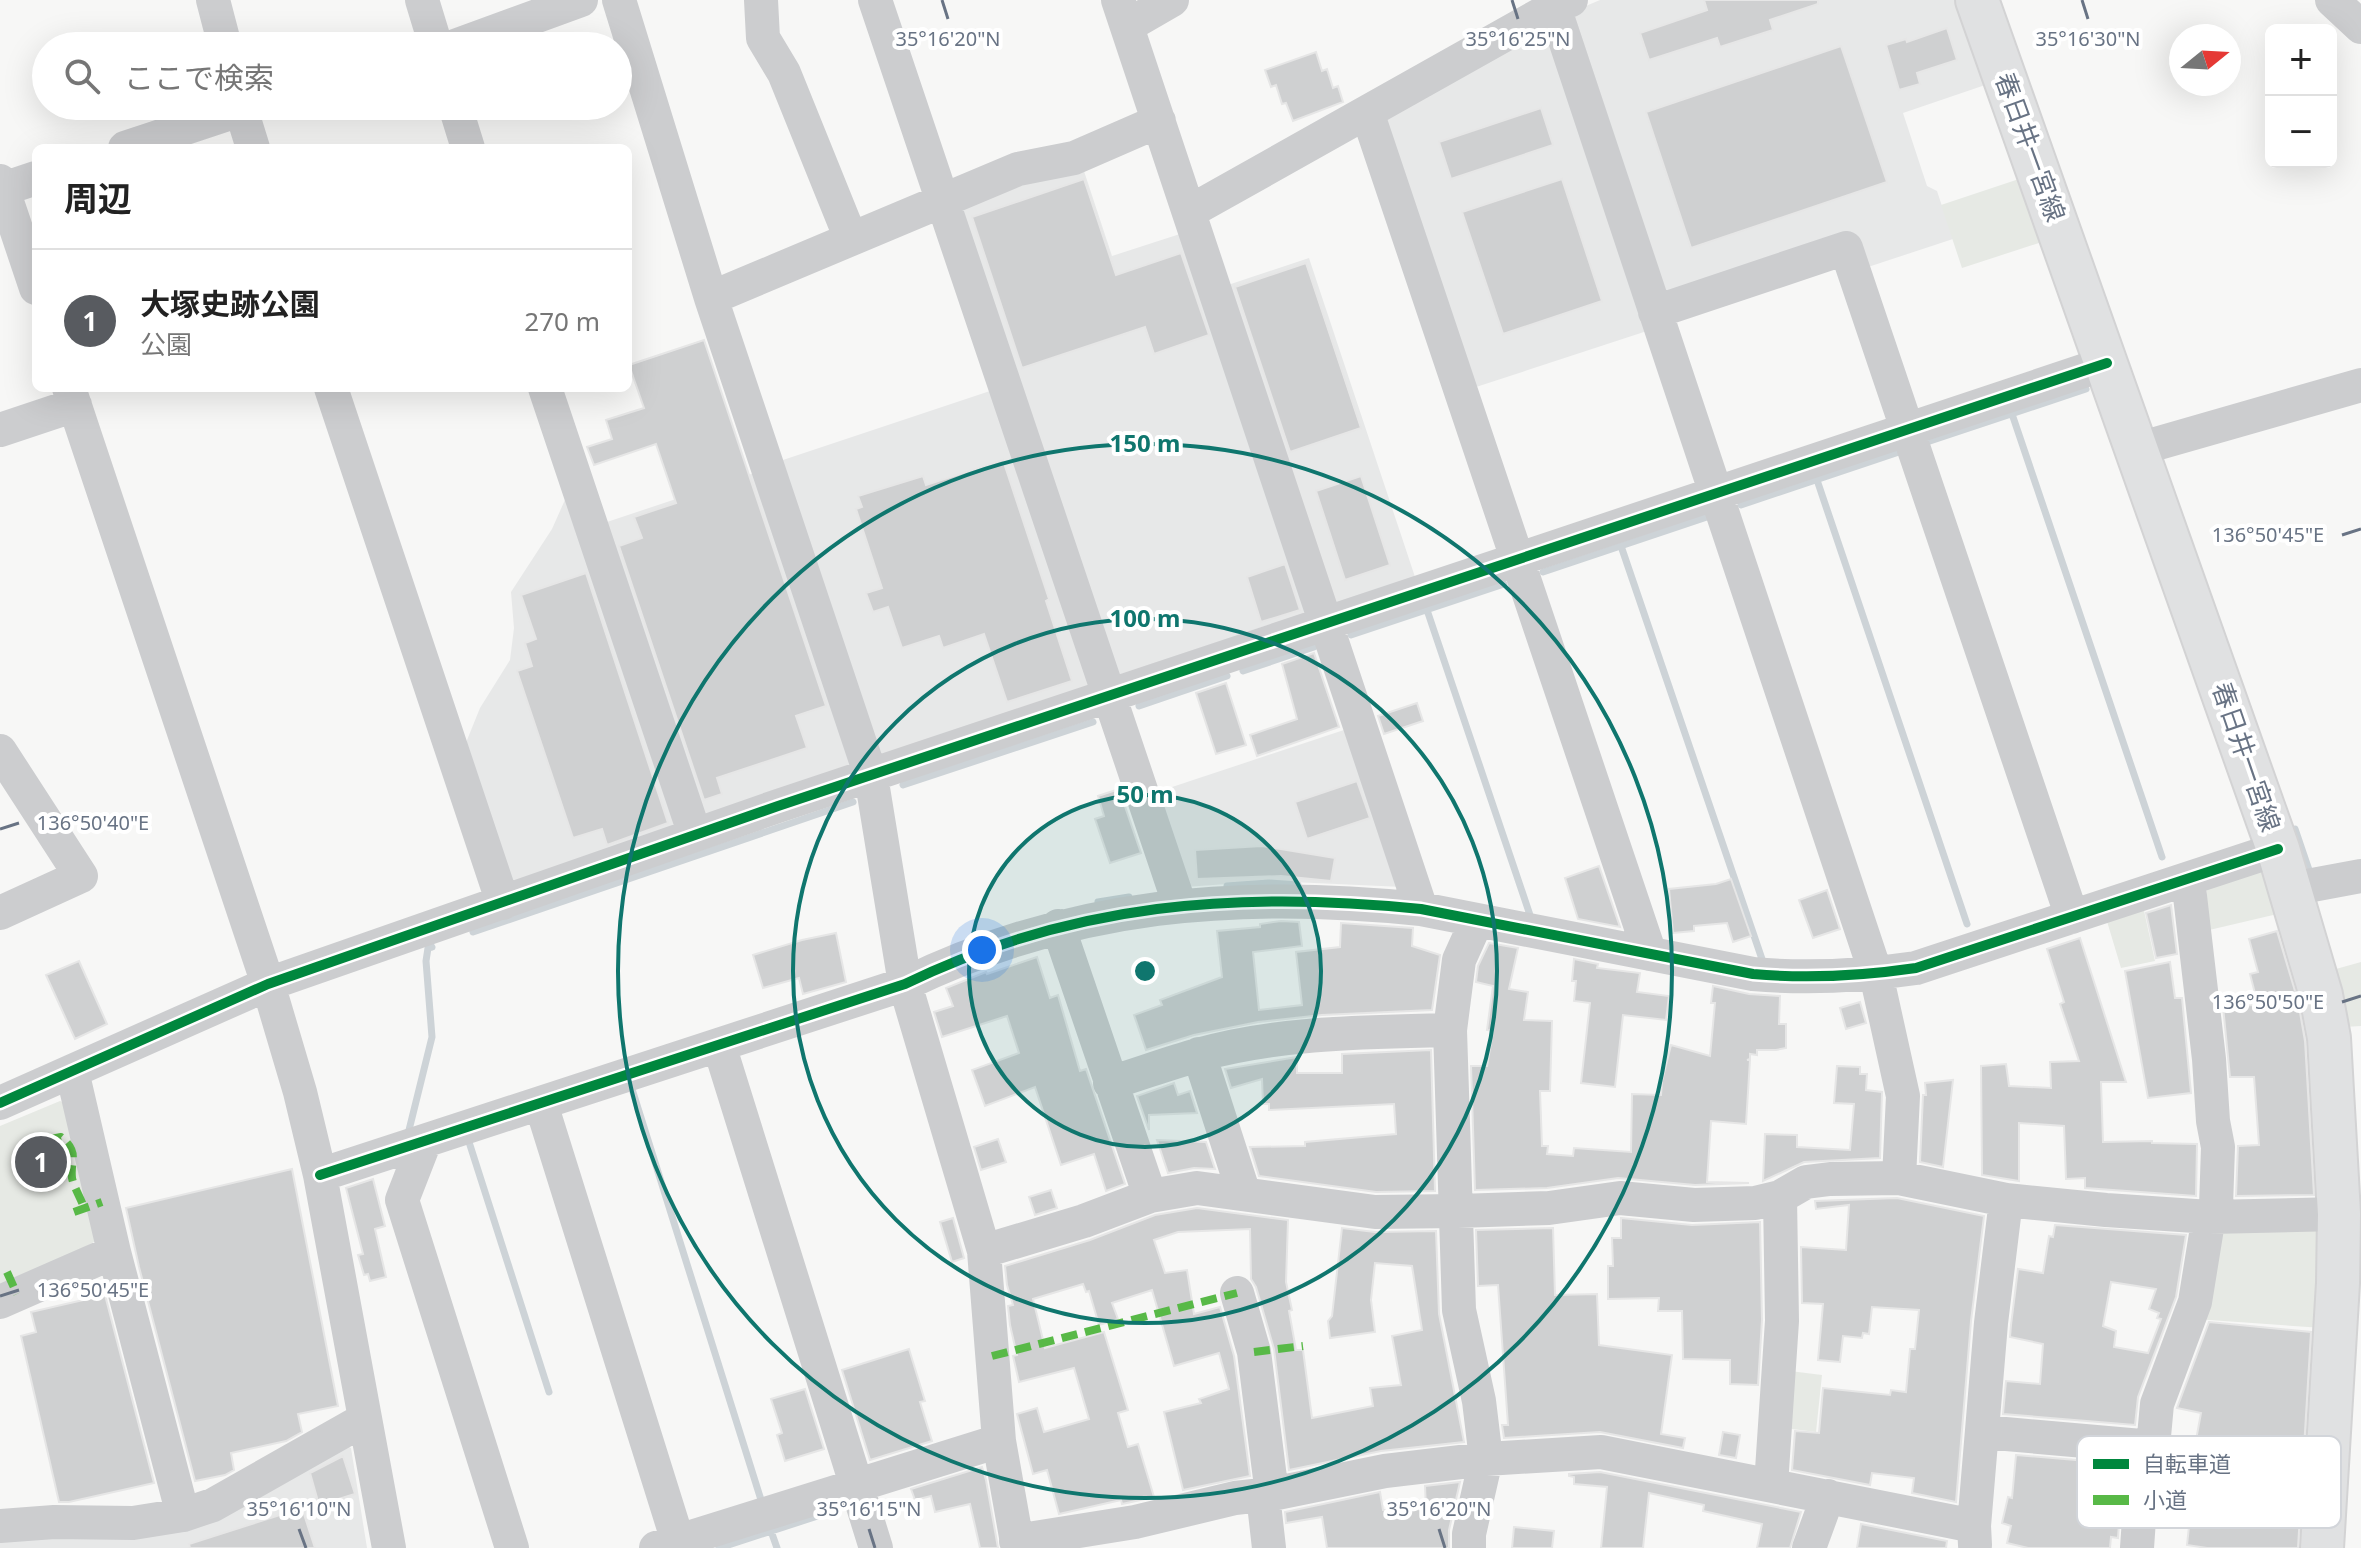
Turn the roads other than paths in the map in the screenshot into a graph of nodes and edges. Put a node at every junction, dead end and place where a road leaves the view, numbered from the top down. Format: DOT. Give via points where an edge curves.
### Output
graph roads {
  1 [pos="213,0"];
  2 [pos="422,0"];
  3 [pos="581,0"];
  4 [pos="619,0"];
  5 [pos="761,0"];
  6 [pos="875,0"];
  7 [pos="1172,0"];
  8 [pos="1977,0"];
  9 [pos="2332,0"];
  10 [pos="1563,4"];
  11 [pos="1123,13"];
  12 [pos="2361,27"];
  13 [pos="221,32"];
  14 [pos="432,32"];
  15 [pos="493,32"];
  16 [pos="629,32"];
  17 [pos="632,42"];
  18 [pos="1367,112"];
  19 [pos="206,120"];
  20 [pos="247,120"];
  21 [pos="459,120"];
  22 [pos="1159,121"];
  23 [pos="137,144"];
  24 [pos="252,144"];
  25 [pos="467,144"];
  26 [pos="32,179"];
  27 [pos="1,185"];
  28 [pos="942,201"];
  29 [pos="1189,212"];
  30 [pos="851,239"];
  31 [pos="32,276"];
  32 [pos="711,298"];
  33 [pos="1655,312"];
  34 [pos="2107,363"];
  35 [pos="2361,385"];
  36 [pos="332,392"];
  37 [pos="546,392"];
  38 [pos="72,396"];
  39 [pos="0,430"];
  40 [pos="1907,430"];
  41 [pos="2138,449"];
  42 [pos="1716,494"];
  43 [pos="1518,560"];
  44 [pos="1326,624"];
  45 [pos="1109,697"];
  46 [pos="0,751"];
  47 [pos="871,776"];
  48 [pos="695,835"];
  49 [pos="2278,849"];
  50 [pos="2361,876"];
  51 [pos="2188,879"];
  52 [pos="2291,889"];
  53 [pos="503,903"];
  54 [pos="1180,906"];
  55 [pos="1421,909"];
  56 [pos="0,913"];
  57 [pos="2072,917"];
  58 [pos="1477,920"];
  59 [pos="1058,926"];
  60 [pos="1650,954"];
  61 [pos="1876,974"];
  62 [pos="268,984"];
  63 [pos="905,984"];
  64 [pos="1450,1030"];
  65 [pos="719,1045"];
  66 [pos="1199,1054"];
  67 [pos="72,1071"];
  68 [pos="1110,1083"];
  69 [pos="0,1103"];
  70 [pos="541,1104"];
  71 [pos="425,1141"];
  72 [pos="320,1175"];
  73 [pos="1899,1178"];
  74 [pos="1244,1194"];
  75 [pos="1150,1196"];
  76 [pos="1780,1197"];
  77 [pos="2006,1200"];
  78 [pos="1458,1211"];
  79 [pos="2339,1214"];
  80 [pos="2210,1217"];
  81 [pos="984,1251"];
  82 [pos="114,1252"];
  83 [pos="2349,1282"];
  84 [pos="1237,1293"];
  85 [pos="0,1302"];
  86 [pos="365,1419"];
  87 [pos="1983,1432"];
  88 [pos="2154,1436"];
  89 [pos="2333,1436"];
  90 [pos="999,1441"];
  91 [pos="2077,1441"];
  92 [pos="1486,1459"];
  93 [pos="857,1485"];
  94 [pos="1771,1485"];
  95 [pos="1268,1494"];
  96 [pos="1828,1496"];
  97 [pos="183,1515"];
  98 [pos="0,1526"];
  99 [pos="2138,1528"];
  100 [pos="2324,1528"];
  101 [pos="1974,1537"];
  102 [pos="1017,1544"];
  103 [pos="672,1546"];
  104 [pos="389,1548"];
  105 [pos="512,1548"];
  106 [pos="876,1548"];
  107 [pos="1269,1548"];
  108 [pos="1469,1548"];
  109 [pos="1809,1548"];
  110 [pos="2137,1548"];
  111 [pos="2322,1548"];
  1 -- 13 [label="street"];
  2 -- 14 [label="street"];
  3 -- 15 [label="street"];
  4 -- 16 [label="street"];
  5 -- 30 [label="street" via="763,38 784,73"];
  6 -- 28 [label="street"];
  7 -- 11 [label="street"];
  8 -- 34 [label="main road, 春日井一宮線"];
  9 -- 12 [label="street"];
  10 -- 18 [label="street"];
  10 -- 33 [label="street"];
  11 -- 22 [label="street"];
  17 -- 32 [label="street"];
  18 -- 29 [label="street"];
  18 -- 43 [label="street"];
  19 -- 23 [label="street"];
  20 -- 24 [label="street"];
  21 -- 25 [label="street"];
  22 -- 28 [label="street" via="1074,158 1018,169"];
  22 -- 29 [label="street"];
  26 -- 27 [label="street"];
  27 -- 31 [label="street"];
  28 -- 30 [label="street"];
  28 -- 45 [label="street"];
  29 -- 44 [label="street"];
  30 -- 32 [label="street"];
  32 -- 47 [label="street"];
  33 -- 40 [label="street" via="1846,248"];
  33 -- 42 [label="street"];
  34 -- 40 [label="street"];
  34 -- 41 [label="main road, 春日井一宮線"];
  35 -- 41 [label="street"];
  36 -- 53 [label="street"];
  37 -- 48 [label="street"];
  38 -- 39 [label="street"];
  38 -- 62 [label="street"];
  40 -- 42 [label="street"];
  40 -- 57 [label="street"];
  41 -- 49 [label="main road, 春日井一宮線"];
  42 -- 43 [label="street"];
  42 -- 61 [label="street"];
  43 -- 44 [label="street"];
  43 -- 60 [label="street"];
  44 -- 45 [label="street"];
  44 -- 55 [label="street"];
  45 -- 47 [label="street"];
  45 -- 54 [label="street"];
  46 -- 56 [label="street" via="81,876"];
  47 -- 48 [label="street"];
  47 -- 63 [label="street"];
  48 -- 53 [label="street"];
  49 -- 51 [label="street"];
  49 -- 52 [label="main road, 春日井一宮線"];
  50 -- 52 [label="street"];
  51 -- 57 [label="street"];
  51 -- 80 [label="street" via="2218,1147 2216,1207"];
  52 -- 79 [label="main road, 春日井一宮線" via="2329,1038"];
  53 -- 62 [label="street"];
  54 -- 55 [label="street" via="1288,899"];
  54 -- 59 [label="street"];
  55 -- 58 [label="street"];
  57 -- 61 [label="street" via="1916,968"];
  58 -- 60 [label="street"];
  58 -- 64 [label="street" via="1459,960"];
  59 -- 63 [label="street" via="943,965"];
  59 -- 68 [label="street"];
  60 -- 61 [label="street" via="1753,974"];
  61 -- 73 [label="street" via="1903,1096"];
  62 -- 67 [label="street"];
  62 -- 72 [label="street"];
  63 -- 65 [label="street"];
  63 -- 81 [label="street"];
  64 -- 66 [label="street" via="1351,1032"];
  64 -- 78 [label="street"];
  65 -- 70 [label="street"];
  65 -- 93 [label="street"];
  66 -- 68 [label="street"];
  66 -- 74 [label="street"];
  67 -- 69 [label="street"];
  67 -- 82 [label="street"];
  68 -- 75 [label="street"];
  70 -- 71 [label="street"];
  70 -- 103 [label="street"];
  71 -- 72 [label="street"];
  71 -- 105 [label="street" via="402,1200"];
  72 -- 86 [label="street"];
  73 -- 76 [label="street" via="1806,1182"];
  73 -- 77 [label="street"];
  74 -- 75 [label="street" via="1197,1188"];
  74 -- 78 [label="street" via="1375,1212"];
  75 -- 81 [label="street"];
  76 -- 78 [label="street" via="1694,1205 1620,1198 1549,1208"];
  76 -- 94 [label="street" via="1782,1321"];
  77 -- 80 [label="street"];
  77 -- 87 [label="street"];
  78 -- 92 [label="street" via="1459,1310"];
  79 -- 80 [label="street"];
  79 -- 83 [label="main road, 春日井一宮線"];
  80 -- 88 [label="street" via="2195,1302 2157,1404"];
  81 -- 90 [label="street"];
  82 -- 85 [label="street"];
  82 -- 97 [label="street"];
  83 -- 89 [label="main road, 春日井一宮線"];
  84 -- 95 [label="street" via="1254,1352"];
  86 -- 97 [label="street" via="213,1505"];
  86 -- 104 [label="street"];
  87 -- 91 [label="street"];
  87 -- 101 [label="street"];
  90 -- 93 [label="street"];
  90 -- 102 [label="street"];
  92 -- 94 [label="street" via="1601,1452"];
  92 -- 95 [label="street" via="1385,1471"];
  92 -- 108 [label="street"];
  93 -- 103 [label="street"];
  93 -- 106 [label="street"];
  94 -- 96 [label="street"];
  95 -- 102 [label="street"];
  95 -- 107 [label="street"];
  96 -- 101 [label="street"];
  96 -- 109 [label="street"];
  97 -- 98 [label="street" via="133,1523"];
  99 -- 110 [label="street"];
  100 -- 111 [label="main road, 春日井一宮線"];
}
